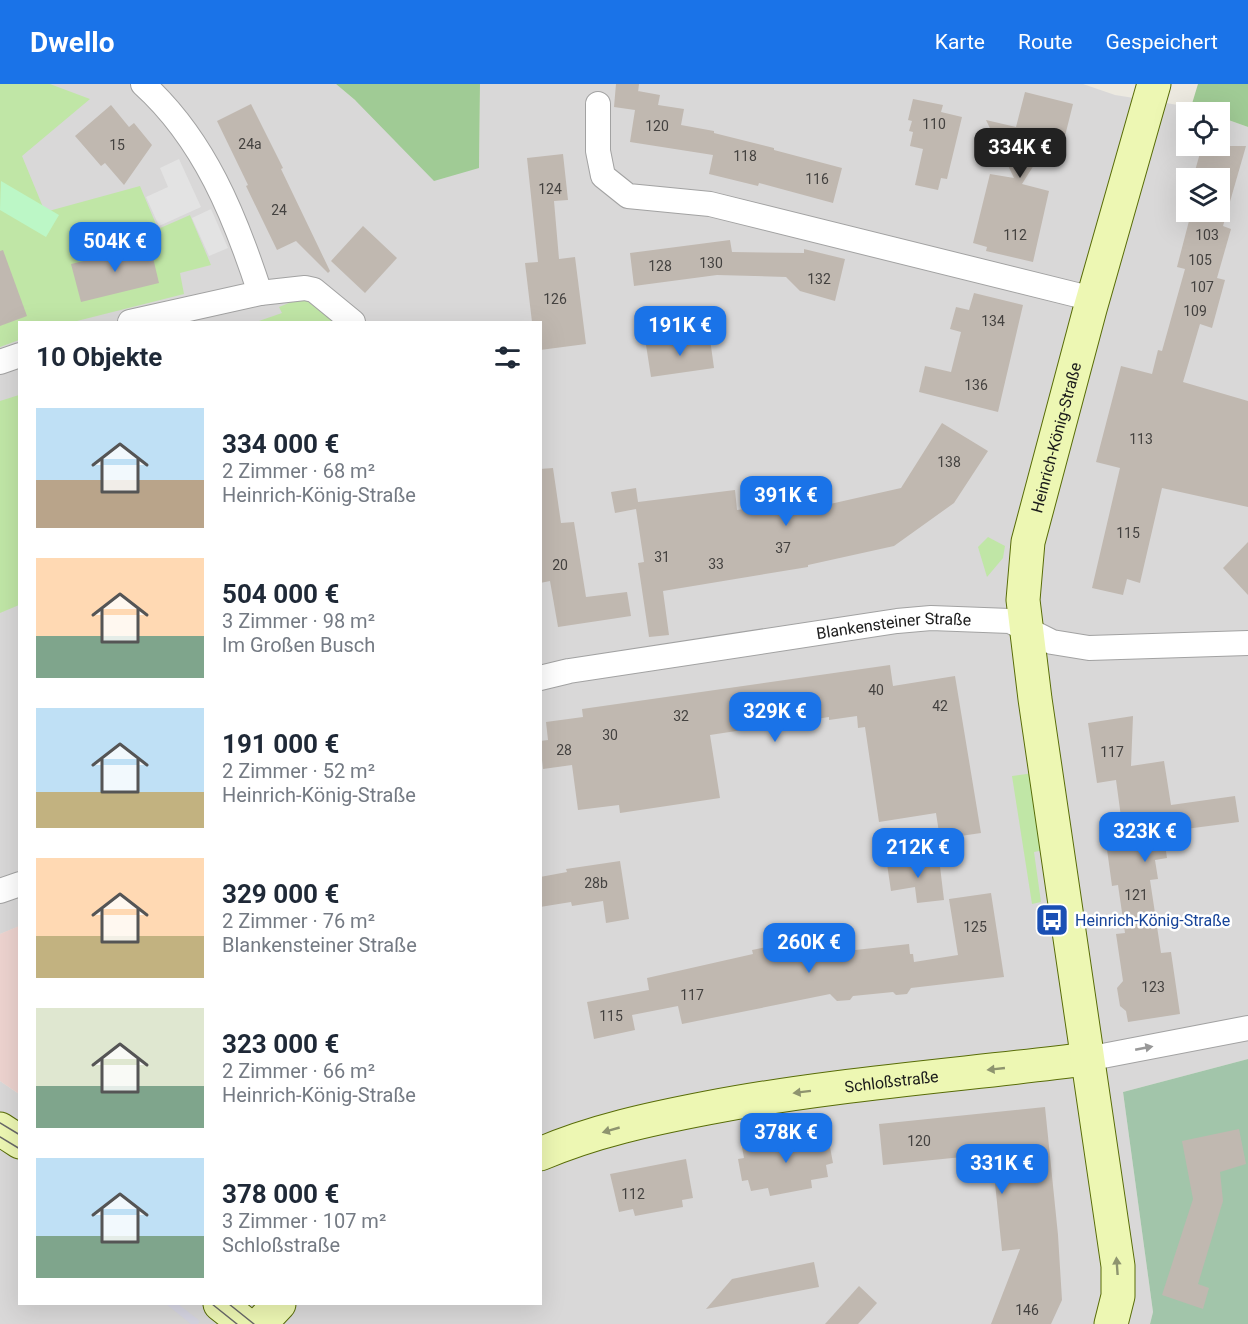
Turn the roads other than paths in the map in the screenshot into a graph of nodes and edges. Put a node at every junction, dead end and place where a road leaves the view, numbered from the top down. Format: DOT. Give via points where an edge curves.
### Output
graph roads {
  1 [pos="143,84"];
  2 [pos="1154,84"];
  3 [pos="598,104"];
  4 [pos="260,293"];
  5 [pos="1093,298"];
  6 [pos="134,321"];
  7 [pos="352,321"];
  8 [pos="18,357"];
  9 [pos="0,362"];
  10 [pos="1025,628"];
  11 [pos="1248,643"];
  12 [pos="542,677"];
  13 [pos="18,885"];
  14 [pos="0,891"];
  15 [pos="1248,1028"];
  16 [pos="1087,1059"];
  17 [pos="0,1129"];
  18 [pos="18,1141"];
  19 [pos="542,1153"];
  20 [pos="221,1305"];
  21 [pos="278,1305"];
  22 [pos="245,1324"];
  23 [pos="260,1324"];
  24 [pos="1111,1324"];
  1 -- 4 [label="street" via="181,124 216,182"];
  2 -- 5 [label="main road, Heinrich-König-Straße"];
  3 -- 5 [label="street" via="598,151 603,176 628,196 710,204"];
  4 -- 6 [label="street"];
  4 -- 7 [label="street" via="314,290"];
  5 -- 10 [label="main road, Heinrich-König-Straße" via="1028,542"];
  8 -- 9 [label="street"];
  10 -- 11 [label="street, Blankensteiner Straße" via="1052,642 1089,648"];
  10 -- 12 [label="street, Blankensteiner Straße" via="1000,620 897,621 569,670"];
  10 -- 16 [label="main road, Heinrich-König-Straße"];
  13 -- 14 [label="street"];
  16 -- 15 [label="street, Schloßstraße, one-way"];
  16 -- 19 [label="main road, Schloßstraße, one-way" via="779,1095 638,1122"];
  24 -- 16 [label="main road, Heinrich-König-Straße, one-way" via="1118,1296 1118,1266"];
  17 -- 18 [label="main road"];
  20 -- 22 [label="main road"];
  21 -- 23 [label="main road"];
}
